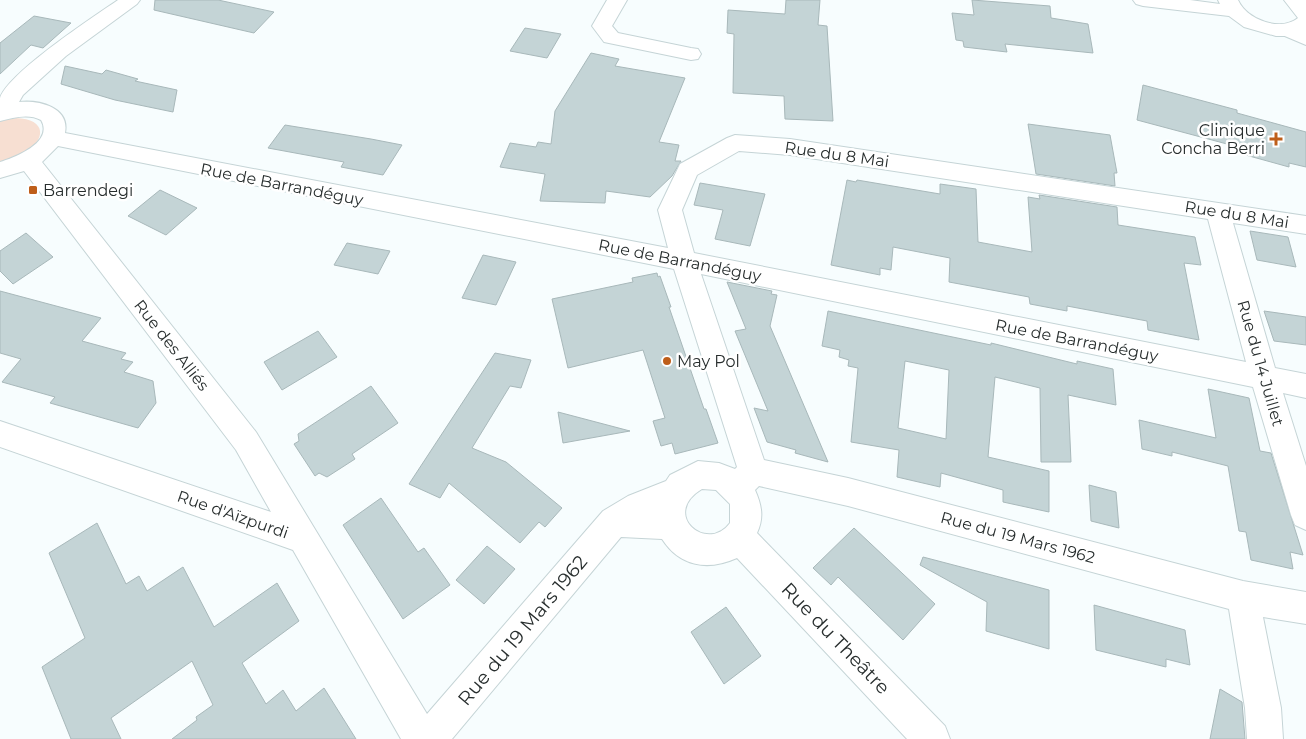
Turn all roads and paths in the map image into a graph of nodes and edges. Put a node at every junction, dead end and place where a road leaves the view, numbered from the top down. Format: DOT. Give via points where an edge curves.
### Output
graph roads {
  1 [pos="130,0"];
  2 [pos="618,0"];
  3 [pos="1143,0"];
  4 [pos="1294,0"];
  5 [pos="1167,1"];
  6 [pos="1230,5"];
  7 [pos="1306,15"];
  8 [pos="1306,21"];
  9 [pos="1287,30"];
  10 [pos="1306,39"];
  11 [pos="691,54"];
  12 [pos="2,113"];
  13 [pos="53,137"];
  14 [pos="28,160"];
  15 [pos="0,170"];
  16 [pos="1217,210"];
  17 [pos="1306,225"];
  18 [pos="684,261"];
  19 [pos="1264,377"];
  20 [pos="1306,386"];
  21 [pos="0,434"];
  22 [pos="745,480"];
  23 [pos="673,493"];
  24 [pos="1306,515"];
  25 [pos="614,522"];
  26 [pos="671,524"];
  27 [pos="740,537"];
  28 [pos="304,538"];
  29 [pos="1243,597"];
  30 [pos="1306,608"];
  31 [pos="421,739"];
  32 [pos="429,739"];
  33 [pos="932,739"];
  34 [pos="1265,739"];
  1 -- 12 [label="street" via="59,51 15,91"];
  2 -- 11 [label="street" via="602,26 611,38"];
  3 -- 5 [label="street"];
  4 -- 7 [label="street"];
  5 -- 6 [label="street"];
  6 -- 9 [label="street" via="1240,17 1262,28"];
  8 -- 9 [label="street" via="1303,26"];
  9 -- 10 [label="street"];
  12 -- 13 [label="street" via="41,111 51,116 56,127"];
  13 -- 14 [label="street" via="42,151"];
  13 -- 18 [label="street, Rue de Barrandéguy"];
  14 -- 15 [label="street"];
  14 -- 28 [label="street, Rue des Alliés" via="246,440"];
  16 -- 17 [label="street, Rue du 8 Mai"];
  16 -- 18 [label="street, Rue du 8 Mai" via="790,147 735,143 688,170 670,210"];
  16 -- 19 [label="street, Rue du 14 Juillet"];
  18 -- 19 [label="street, Rue de Barrandéguy"];
  18 -- 22 [label="street, Rue du 8 Mai"];
  19 -- 20 [label="street, Rue de Barrandéguy"];
  19 -- 24 [label="street, Rue du 14 Juillet"];
  21 -- 28 [label="street, Rue d'Aïzpurdi"];
  22 -- 23 [label="street" via="698,475 686,480"];
  22 -- 27 [label="street" via="744,499 748,516"];
  22 -- 29 [label="street, Rue du 19 Mars 1962" via="848,492"];
  23 -- 25 [label="street, Rue du 19 Mars 1962" via="639,506"];
  23 -- 26 [label="street" via="669,505"];
  25 -- 26 [label="street"];
  25 -- 32 [label="street, Rue du 19 Mars 1962"];
  26 -- 27 [label="street" via="678,536 702,550 716,550"];
  27 -- 33 [label="street, Rue du Theâtre"];
  28 -- 31 [label="street, Rue d'Aïzpurdi"];
  29 -- 30 [label="street, Rue du 19 Mars 1962"];
  29 -- 34 [label="street" via="1263,708"];
}
